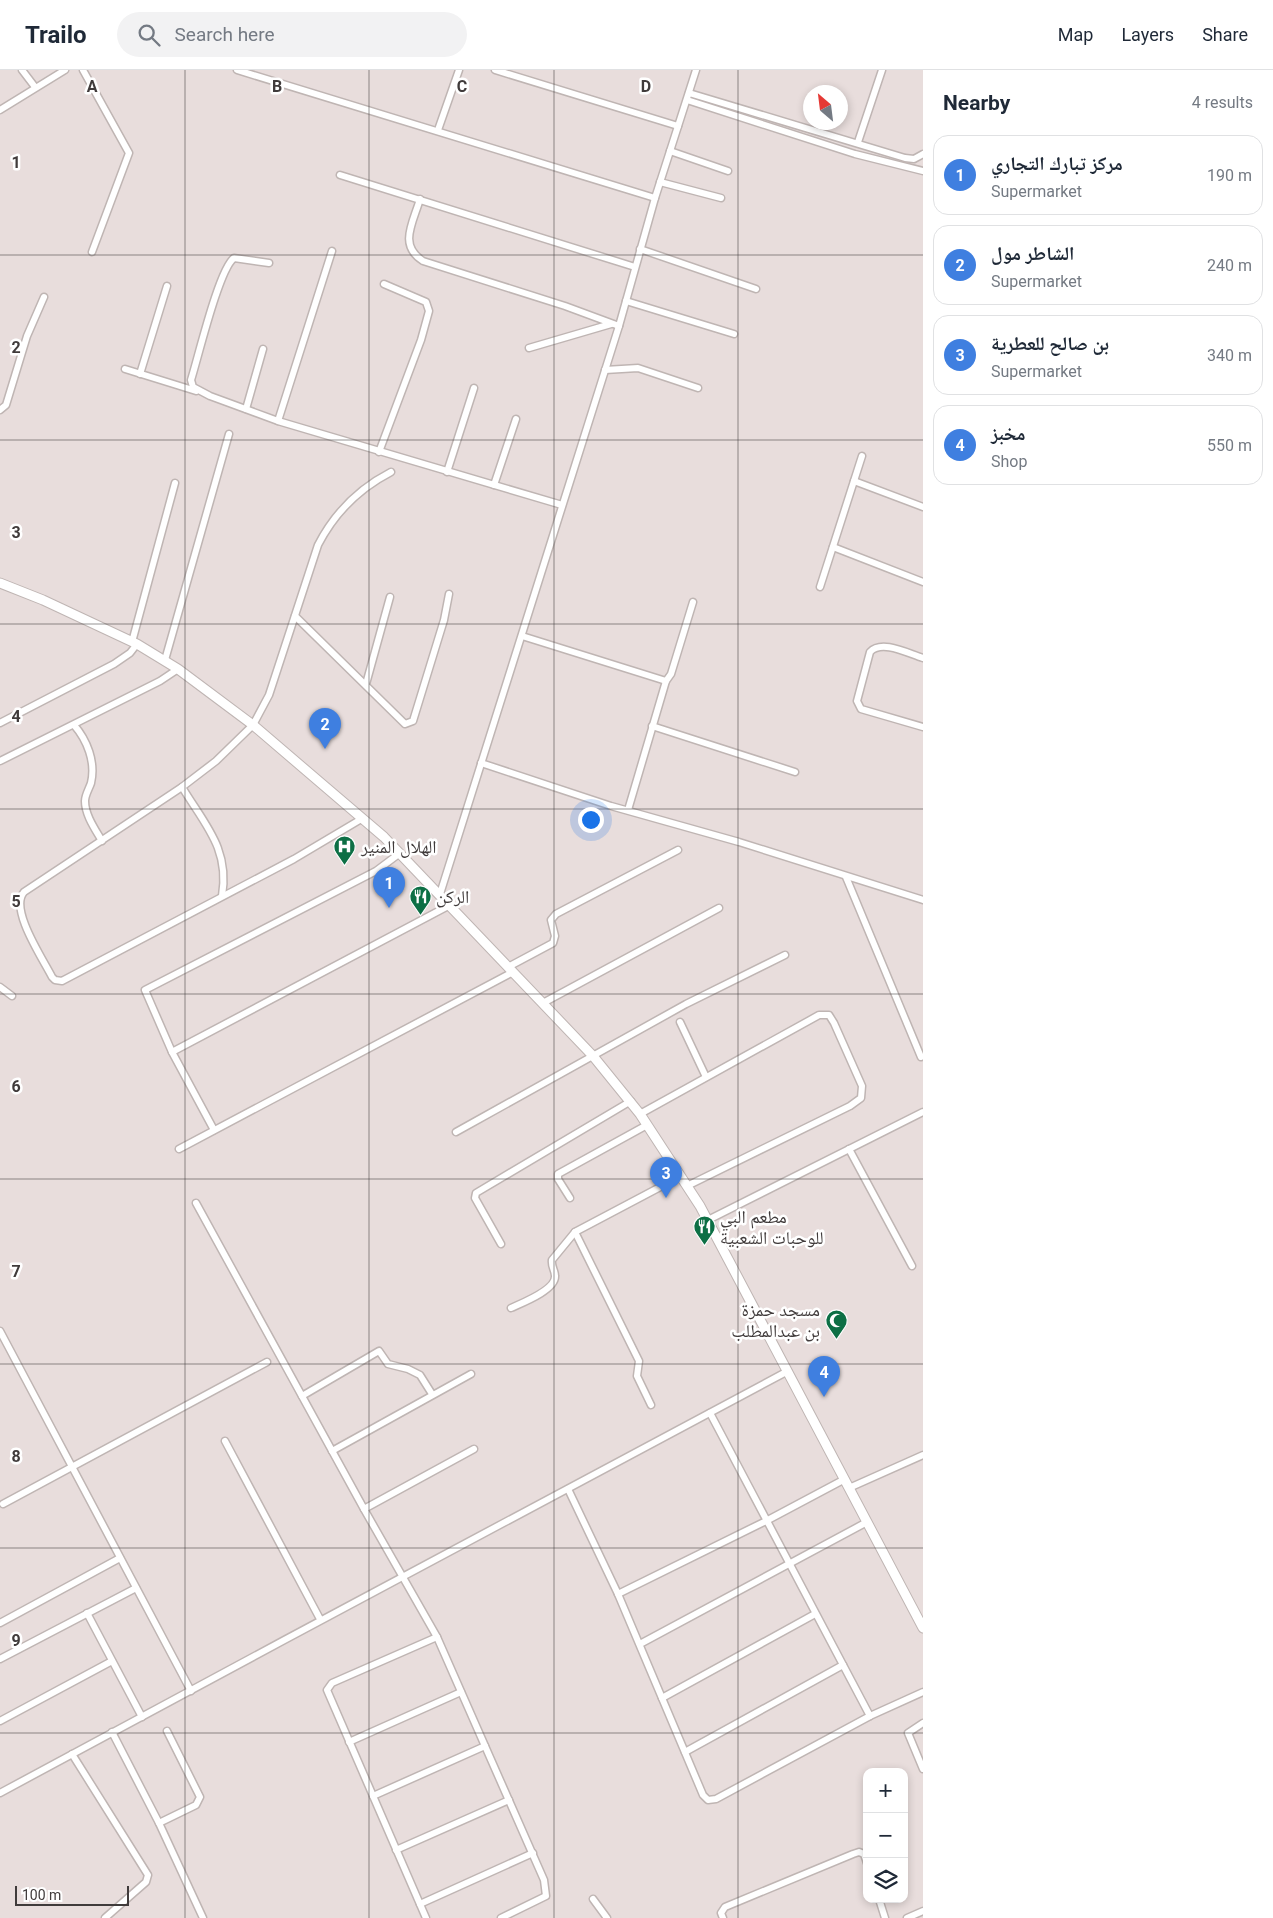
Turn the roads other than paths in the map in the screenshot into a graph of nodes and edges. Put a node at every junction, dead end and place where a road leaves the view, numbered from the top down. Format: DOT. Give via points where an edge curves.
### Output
graph roads {
  1 [pos="22,70"];
  2 [pos="64,70"];
  3 [pos="83,70"];
  4 [pos="237,70"];
  5 [pos="459,70"];
  6 [pos="495,70"];
  7 [pos="696,70"];
  8 [pos="882,70"];
  9 [pos="35,88"];
  10 [pos="688,96"];
  11 [pos="0,110"];
  12 [pos="678,126"];
  13 [pos="438,130"];
  14 [pos="858,142"];
  15 [pos="670,151"];
  16 [pos="923,154"];
  17 [pos="728,171"];
  18 [pos="923,171"];
  19 [pos="340,176"];
  20 [pos="660,182"];
  21 [pos="655,198"];
  22 [pos="721,198"];
  23 [pos="420,199"];
  24 [pos="640,249"];
  25 [pos="332,250"];
  26 [pos="92,252"];
  27 [pos="269,263"];
  28 [pos="635,267"];
  29 [pos="384,284"];
  30 [pos="167,286"];
  31 [pos="756,288"];
  32 [pos="44,297"];
  33 [pos="626,301"];
  34 [pos="615,325"];
  35 [pos="734,334"];
  36 [pos="529,348"];
  37 [pos="263,349"];
  38 [pos="125,370"];
  39 [pos="605,370"];
  40 [pos="140,374"];
  41 [pos="474,388"];
  42 [pos="698,388"];
  43 [pos="200,392"];
  44 [pos="246,409"];
  45 [pos="0,410"];
  46 [pos="516,418"];
  47 [pos="278,421"];
  48 [pos="229,434"];
  49 [pos="379,452"];
  50 [pos="862,456"];
  51 [pos="391,472"];
  52 [pos="446,472"];
  53 [pos="854,481"];
  54 [pos="176,483"];
  55 [pos="494,485"];
  56 [pos="562,505"];
  57 [pos="923,507"];
  58 [pos="833,547"];
  59 [pos="923,582"];
  60 [pos="0,583"];
  61 [pos="820,587"];
  62 [pos="449,594"];
  63 [pos="390,597"];
  64 [pos="692,602"];
  65 [pos="295,616"];
  66 [pos="522,636"];
  67 [pos="134,643"];
  68 [pos="923,658"];
  69 [pos="165,660"];
  70 [pos="178,669"];
  71 [pos="666,680"];
  72 [pos="366,684"];
  73 [pos="0,723"];
  74 [pos="74,725"];
  75 [pos="253,725"];
  76 [pos="652,726"];
  77 [pos="923,727"];
  78 [pos="0,761"];
  79 [pos="482,764"];
  80 [pos="795,772"];
  81 [pos="182,787"];
  82 [pos="628,810"];
  83 [pos="363,818"];
  84 [pos="102,841"];
  85 [pos="678,850"];
  86 [pos="400,853"];
  87 [pos="846,877"];
  88 [pos="440,894"];
  89 [pos="222,896"];
  90 [pos="923,900"];
  91 [pos="450,905"];
  92 [pos="719,908"];
  93 [pos="785,955"];
  94 [pos="511,970"];
  95 [pos="0,987"];
  96 [pos="12,996"];
  97 [pos="543,1004"];
  98 [pos="680,1022"];
  99 [pos="172,1052"];
  100 [pos="593,1056"];
  101 [pos="921,1058"];
  102 [pos="706,1076"];
  103 [pos="631,1101"];
  104 [pos="923,1112"];
  105 [pos="640,1114"];
  106 [pos="647,1125"];
  107 [pos="214,1130"];
  108 [pos="456,1132"];
  109 [pos="179,1149"];
  110 [pos="849,1149"];
  111 [pos="681,1176"];
  112 [pos="687,1186"];
  113 [pos="570,1198"];
  114 [pos="196,1203"];
  115 [pos="708,1220"];
  116 [pos="575,1232"];
  117 [pos="501,1244"];
  118 [pos="912,1266"];
  119 [pos="511,1308"];
  120 [pos="0,1331"];
  121 [pos="267,1362"];
  122 [pos="788,1371"];
  123 [pos="471,1374"];
  124 [pos="432,1394"];
  125 [pos="302,1396"];
  126 [pos="651,1405"];
  127 [pos="710,1413"];
  128 [pos="225,1441"];
  129 [pos="474,1449"];
  130 [pos="332,1451"];
  131 [pos="923,1455"];
  132 [pos="72,1468"];
  133 [pos="847,1484"];
  134 [pos="568,1489"];
  135 [pos="3,1504"];
  136 [pos="364,1509"];
  137 [pos="766,1522"];
  138 [pos="867,1522"];
  139 [pos="120,1558"];
  140 [pos="789,1565"];
  141 [pos="402,1576"];
  142 [pos="136,1588"];
  143 [pos="618,1594"];
  144 [pos="87,1613"];
  145 [pos="815,1614"];
  146 [pos="320,1619"];
  147 [pos="0,1623"];
  148 [pos="923,1628"];
  149 [pos="437,1637"];
  150 [pos="640,1644"];
  151 [pos="0,1659"];
  152 [pos="112,1661"];
  153 [pos="843,1665"];
  154 [pos="192,1691"];
  155 [pos="461,1692"];
  156 [pos="923,1692"];
  157 [pos="662,1698"];
  158 [pos="870,1716"];
  159 [pos="142,1717"];
  160 [pos="0,1721"];
  161 [pos="923,1724"];
  162 [pos="167,1731"];
  163 [pos="112,1732"];
  164 [pos="349,1742"];
  165 [pos="485,1746"];
  166 [pos="685,1752"];
  167 [pos="72,1754"];
  168 [pos="923,1769"];
  169 [pos="0,1793"];
  170 [pos="373,1796"];
  171 [pos="509,1800"];
  172 [pos="159,1824"];
  173 [pos="396,1850"];
  174 [pos="532,1853"];
  175 [pos="865,1858"];
  176 [pos="593,1899"];
  177 [pos="880,1903"];
  178 [pos="420,1904"];
  179 [pos="923,1911"];
  180 [pos="106,1918"];
  181 [pos="203,1918"];
  182 [pos="426,1918"];
  183 [pos="501,1918"];
  184 [pos="607,1918"];
  185 [pos="723,1918"];
  186 [pos="885,1918"];
  187 [pos="906,1918"];
  1 -- 9 [label="street"];
  2 -- 9 [label="street"];
  3 -- 26 [label="street" via="129,153"];
  4 -- 13 [label="street"];
  5 -- 13 [label="street"];
  6 -- 12 [label="street"];
  7 -- 10 [label="street"];
  8 -- 14 [label="street"];
  9 -- 11 [label="street"];
  10 -- 12 [label="street"];
  10 -- 14 [label="street"];
  10 -- 18 [label="street" via="855,154"];
  12 -- 15 [label="street"];
  13 -- 21 [label="street"];
  14 -- 16 [label="street" via="905,158 914,159"];
  15 -- 17 [label="street"];
  15 -- 20 [label="street"];
  19 -- 23 [label="street"];
  20 -- 21 [label="street"];
  20 -- 22 [label="street"];
  21 -- 24 [label="street"];
  23 -- 28 [label="street"];
  23 -- 34 [label="street" via="408,240 416,256"];
  24 -- 28 [label="street"];
  24 -- 31 [label="street"];
  25 -- 47 [label="street"];
  27 -- 43 [label="street" via="234,258 226,268 191,380 193,387"];
  28 -- 33 [label="street"];
  29 -- 49 [label="street" via="426,302 430,311"];
  30 -- 40 [label="street"];
  32 -- 45 [label="street" via="27,336 6,405"];
  33 -- 34 [label="street"];
  33 -- 35 [label="street"];
  34 -- 36 [label="street"];
  34 -- 39 [label="street"];
  37 -- 44 [label="street"];
  38 -- 40 [label="street"];
  39 -- 42 [label="street" via="638,368"];
  39 -- 56 [label="street"];
  40 -- 43 [label="street"];
  41 -- 52 [label="street"];
  43 -- 44 [label="street"];
  44 -- 47 [label="street"];
  46 -- 55 [label="street"];
  47 -- 49 [label="street"];
  48 -- 69 [label="street"];
  49 -- 52 [label="street"];
  50 -- 53 [label="street"];
  51 -- 65 [label="street" via="355,495 327,528 318,545"];
  52 -- 55 [label="street"];
  53 -- 57 [label="street"];
  53 -- 58 [label="street"];
  54 -- 67 [label="street"];
  55 -- 56 [label="street"];
  56 -- 66 [label="street"];
  58 -- 59 [label="street"];
  58 -- 61 [label="street"];
  60 -- 67 [label="main road"];
  62 -- 72 [label="street" via="413,721 405,724"];
  63 -- 72 [label="street"];
  64 -- 71 [label="street" via="671,674"];
  65 -- 72 [label="street"];
  65 -- 75 [label="street" via="269,696"];
  66 -- 71 [label="street"];
  66 -- 79 [label="street"];
  67 -- 69 [label="main road"];
  67 -- 73 [label="street" via="130,653 114,664"];
  68 -- 77 [label="street" via="884,646 875,648 870,652 857,701 861,709"];
  69 -- 70 [label="main road"];
  70 -- 74 [label="street"];
  70 -- 75 [label="main road"];
  71 -- 76 [label="street"];
  74 -- 78 [label="street"];
  74 -- 84 [label="street" via="90,755 92,774 86,806"];
  75 -- 81 [label="street" via="216,761"];
  75 -- 83 [label="main road"];
  76 -- 80 [label="street"];
  76 -- 82 [label="street"];
  79 -- 82 [label="street"];
  79 -- 88 [label="street"];
  81 -- 84 [label="street"];
  81 -- 89 [label="street" via="220,849 225,878"];
  82 -- 87 [label="street"];
  83 -- 86 [label="main road"];
  83 -- 89 [label="street"];
  84 -- 89 [label="street" via="24,892 20,898 24,922 55,980 70,978"];
  85 -- 94 [label="street" via="556,914 551,920 555,936 553,943"];
  86 -- 88 [label="main road"];
  86 -- 99 [label="street" via="376,870 145,990"];
  87 -- 90 [label="street"];
  87 -- 101 [label="street"];
  88 -- 91 [label="main road"];
  91 -- 94 [label="main road"];
  91 -- 99 [label="street"];
  92 -- 97 [label="street"];
  93 -- 100 [label="street" via="686,1004"];
  94 -- 97 [label="main road"];
  94 -- 107 [label="street"];
  95 -- 96 [label="street"];
  97 -- 100 [label="main road"];
  98 -- 102 [label="street"];
  99 -- 107 [label="street"];
  100 -- 103 [label="main road"];
  100 -- 108 [label="street"];
  102 -- 105 [label="street"];
  102 -- 112 [label="street" via="819,1015 829,1015 862,1086 861,1098"];
  103 -- 105 [label="main road"];
  103 -- 117 [label="street" via="476,1193 475,1198"];
  104 -- 110 [label="street"];
  105 -- 106 [label="main road"];
  106 -- 111 [label="main road"];
  106 -- 113 [label="street" via="558,1174"];
  107 -- 109 [label="street"];
  110 -- 115 [label="street"];
  110 -- 118 [label="street"];
  111 -- 112 [label="main road"];
  111 -- 116 [label="street"];
  112 -- 115 [label="main road"];
  114 -- 125 [label="street"];
  115 -- 122 [label="main road"];
  116 -- 119 [label="street" via="552,1260 554,1283 537,1296"];
  116 -- 126 [label="street" via="639,1361 636,1376"];
  120 -- 132 [label="street"];
  121 -- 132 [label="street"];
  122 -- 127 [label="street"];
  122 -- 133 [label="main road"];
  123 -- 124 [label="street"];
  124 -- 125 [label="street" via="420,1375 388,1364 379,1351"];
  124 -- 130 [label="street"];
  125 -- 130 [label="street"];
  127 -- 134 [label="street"];
  127 -- 137 [label="street"];
  128 -- 146 [label="street"];
  129 -- 136 [label="street"];
  130 -- 136 [label="street"];
  131 -- 133 [label="street"];
  132 -- 135 [label="street"];
  132 -- 139 [label="street"];
  133 -- 137 [label="street"];
  133 -- 138 [label="main road"];
  134 -- 141 [label="street"];
  134 -- 143 [label="street"];
  136 -- 141 [label="street"];
  137 -- 140 [label="street"];
  137 -- 143 [label="street"];
  138 -- 140 [label="street"];
  138 -- 148 [label="main road"];
  139 -- 142 [label="street"];
  139 -- 147 [label="street"];
  140 -- 145 [label="street"];
  140 -- 150 [label="street"];
  141 -- 146 [label="street"];
  141 -- 149 [label="street"];
  142 -- 144 [label="street"];
  142 -- 154 [label="street"];
  143 -- 150 [label="street"];
  144 -- 151 [label="street"];
  144 -- 152 [label="street"];
  145 -- 153 [label="street"];
  145 -- 157 [label="street"];
  146 -- 154 [label="street"];
  149 -- 155 [label="street"];
  149 -- 164 [label="street" via="329,1686 328,1694"];
  150 -- 157 [label="street"];
  152 -- 159 [label="street"];
  152 -- 160 [label="street"];
  153 -- 158 [label="street"];
  153 -- 166 [label="street"];
  154 -- 159 [label="street"];
  155 -- 164 [label="street"];
  155 -- 165 [label="street"];
  156 -- 158 [label="street"];
  157 -- 166 [label="street"];
  158 -- 166 [label="street" via="716,1799 708,1800 703,1795"];
  159 -- 163 [label="street"];
  161 -- 168 [label="street" via="908,1733"];
  162 -- 172 [label="street" via="200,1797 196,1805"];
  163 -- 167 [label="street"];
  163 -- 172 [label="street"];
  164 -- 170 [label="street"];
  165 -- 170 [label="street"];
  165 -- 171 [label="street"];
  167 -- 169 [label="street"];
  167 -- 180 [label="street" via="148,1875 146,1882"];
  170 -- 173 [label="street"];
  171 -- 173 [label="street"];
  171 -- 174 [label="street"];
  172 -- 181 [label="street"];
  173 -- 178 [label="street"];
  174 -- 178 [label="street"];
  174 -- 183 [label="street" via="547,1887 546,1896"];
  175 -- 185 [label="street" via="859,1852 853,1854 725,1907 721,1913"];
  176 -- 184 [label="street"];
  177 -- 186 [label="street"];
  178 -- 182 [label="street"];
  179 -- 187 [label="street"];
}
